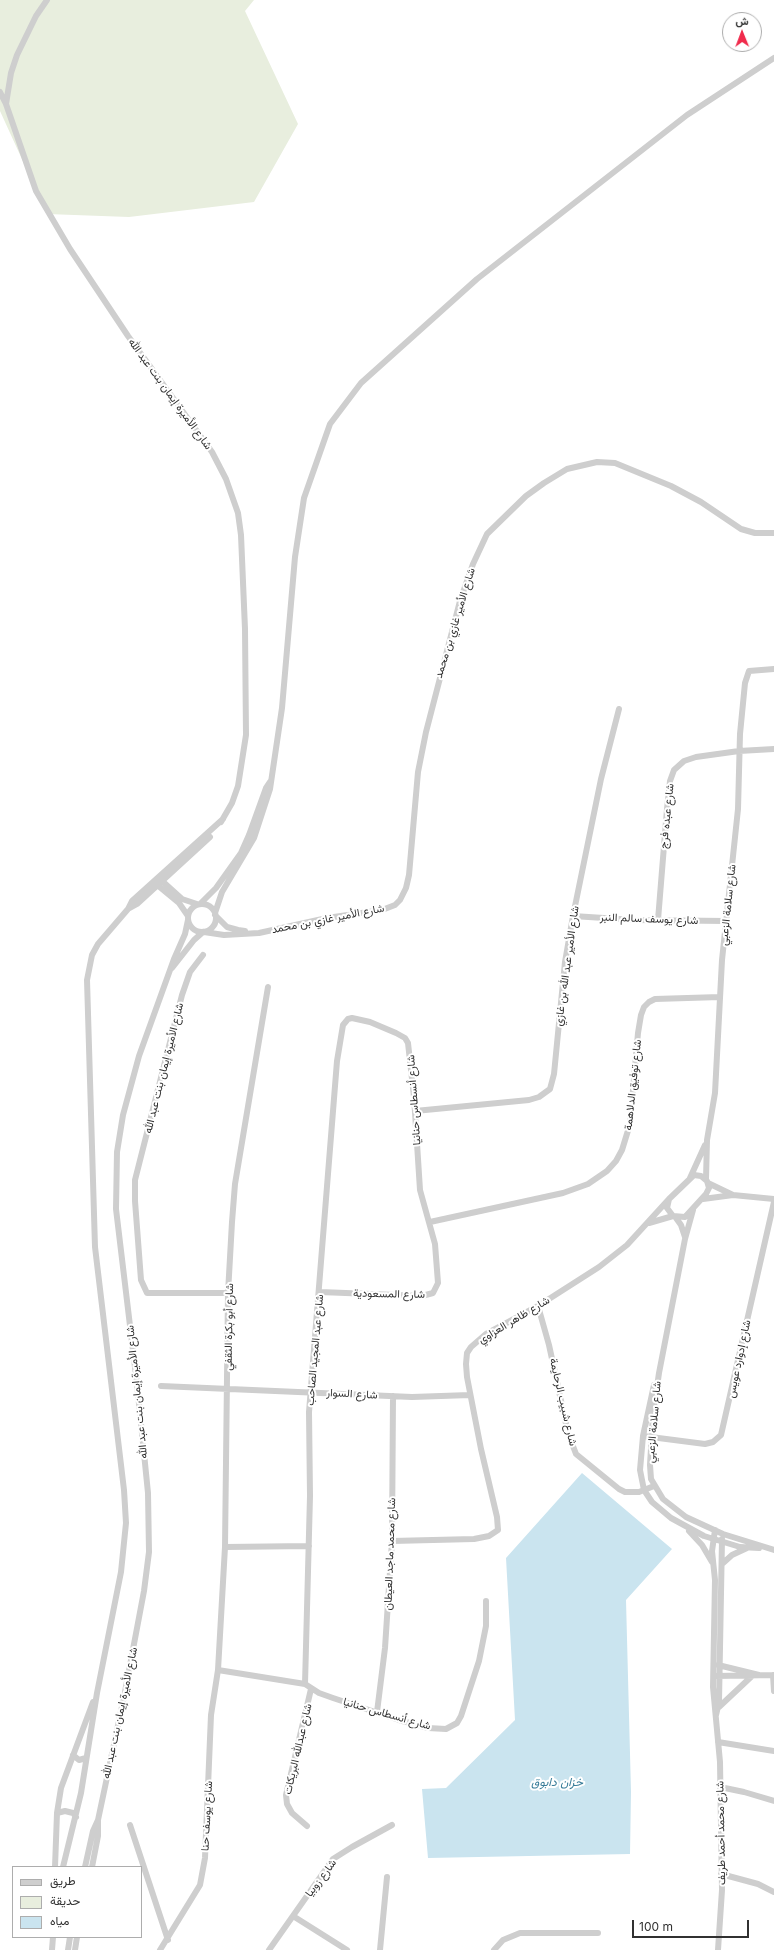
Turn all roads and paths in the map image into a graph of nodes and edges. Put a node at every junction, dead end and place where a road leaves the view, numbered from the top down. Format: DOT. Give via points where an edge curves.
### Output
graph roads {
  1 [pos="47,0"];
  2 [pos="774,58"];
  3 [pos="0,92"];
  4 [pos="6,104"];
  5 [pos="774,533"];
  6 [pos="774,669"];
  7 [pos="619,709"];
  8 [pos="774,749"];
  9 [pos="739,751"];
  10 [pos="270,782"];
  11 [pos="158,881"];
  12 [pos="198,904"];
  13 [pos="215,914"];
  14 [pos="573,916"];
  15 [pos="188,918"];
  16 [pos="658,920"];
  17 [pos="726,921"];
  18 [pos="265,931"];
  19 [pos="204,932"];
  20 [pos="203,956"];
  21 [pos="171,969"];
  22 [pos="268,986"];
  23 [pos="720,997"];
  24 [pos="348,1019"];
  25 [pos="415,1111"];
  26 [pos="708,1140"];
  27 [pos="690,1178"];
  28 [pos="707,1181"];
  29 [pos="733,1195"];
  30 [pos="669,1199"];
  31 [pos="703,1199"];
  32 [pos="774,1199"];
  33 [pos="774,1202"];
  34 [pos="693,1210"];
  35 [pos="675,1217"];
  36 [pos="430,1222"];
  37 [pos="648,1224"];
  38 [pos="685,1239"];
  39 [pos="320,1292"];
  40 [pos="228,1293"];
  41 [pos="538,1306"];
  42 [pos="659,1373"];
  43 [pos="161,1386"];
  44 [pos="228,1389"];
  45 [pos="311,1392"];
  46 [pos="470,1395"];
  47 [pos="393,1396"];
  48 [pos="643,1436"];
  49 [pos="652,1437"];
  50 [pos="654,1486"];
  51 [pos="644,1490"];
  52 [pos="682,1525"];
  53 [pos="714,1530"];
  54 [pos="723,1534"];
  55 [pos="713,1540"];
  56 [pos="392,1541"];
  57 [pos="721,1542"];
  58 [pos="309,1546"];
  59 [pos="226,1547"];
  60 [pos="749,1548"];
  61 [pos="763,1548"];
  62 [pos="774,1550"];
  63 [pos="722,1564"];
  64 [pos="713,1566"];
  65 [pos="486,1602"];
  66 [pos="717,1665"];
  67 [pos="218,1670"];
  68 [pos="759,1675"];
  69 [pos="774,1675"];
  70 [pos="717,1676"];
  71 [pos="752,1676"];
  72 [pos="306,1684"];
  73 [pos="311,1689"];
  74 [pos="774,1691"];
  75 [pos="97,1693"];
  76 [pos="719,1707"];
  77 [pos="377,1712"];
  78 [pos="715,1716"];
  79 [pos="718,1742"];
  80 [pos="774,1751"];
  81 [pos="73,1755"];
  82 [pos="86,1758"];
  83 [pos="720,1787"];
  84 [pos="774,1801"];
  85 [pos="57,1813"];
  86 [pos="76,1817"];
  87 [pos="98,1820"];
  88 [pos="130,1825"];
  89 [pos="392,1825"];
  90 [pos="307,1826"];
  91 [pos="55,1866"];
  92 [pos="63,1866"];
  93 [pos="85,1866"];
  94 [pos="92,1866"];
  95 [pos="721,1874"];
  96 [pos="387,1877"];
  97 [pos="774,1892"];
  98 [pos="293,1916"];
  99 [pos="598,1932"];
  100 [pos="53,1938"];
  101 [pos="70,1938"];
  102 [pos="77,1938"];
  103 [pos="168,1940"];
  104 [pos="52,1950"];
  105 [pos="68,1950"];
  106 [pos="75,1950"];
  107 [pos="160,1950"];
  108 [pos="269,1950"];
  109 [pos="347,1950"];
  110 [pos="380,1950"];
  111 [pos="494,1950"];
  112 [pos="718,1950"];
  1 -- 4 [label="street" via="17,55"];
  2 -- 10 [label="street" via="687,115 477,279 361,383 330,424 304,498 295,557 281,716"];
  3 -- 4 [label="street, شارع الأميرة إيمان بنت عبد الله"];
  4 -- 11 [label="street, شارع الأميرة إيمان بنت عبد الله" via="36,190 70,249 124,330 212,452 226,479 238,513 245,629 246,735 238,786 223,818"];
  5 -- 18 [label="street, شارع الأمير غازي بن محمد" via="755,533 741,529 701,502 671,486 615,463 598,462 567,469 526,496 487,534 478,550 460,601 426,732 418,772 409,875 400,900 395,905 375,912 327,918"];
  6 -- 9 [label="street, شارع سلامة الزعبي" via="749,671 745,683"];
  7 -- 14 [label="street, شارع الأمير عبد الله بن غازي" via="601,779"];
  8 -- 9 [label="street, شارع عبده فرج"];
  9 -- 16 [label="street, شارع عبده فرج" via="696,757 684,761 674,770 669,795"];
  9 -- 17 [label="street, شارع سلامة الزعبي" via="737,816"];
  10 -- 12 [label="street" via="240,853 216,888"];
  10 -- 13 [label="street" via="269,793 254,838 222,892"];
  11 -- 12 [label="street" via="182,899"];
  11 -- 15 [label="street" via="179,903"];
  11 -- 75 [label="street, شارع الأميرة إيمان بنت عبد الله" via="134,899 98,944 92,955 87,980 95,1247 126,1523 121,1572"];
  12 -- 13 [label="street" via="209,906"];
  12 -- 15 [label="street" via="191,909"];
  13 -- 18 [label="street" via="223,924 232,929"];
  13 -- 19 [label="street" via="214,924"];
  14 -- 16 [label="street, شارع يوسف سالم النبر"];
  14 -- 25 [label="street, شارع الأمير عبد الله بن غازي" via="550,1089 529,1100"];
  15 -- 19 [label="street" via="191,928"];
  15 -- 21 [label="street, شارع الأميرة إيمان بنت عبد الله"];
  16 -- 17 [label="street, شارع يوسف سالم النبر"];
  17 -- 23 [label="street, شارع سلامة الزعبي"];
  18 -- 19 [label="street" via="231,935"];
  19 -- 21 [label="street, شارع الأميرة إيمان بنت عبد الله" via="194,940"];
  20 -- 40 [label="street, شارع الأميرة إيمان بنت عبد الله" via="190,972 182,995 135,1180 135,1201 141,1280 147,1293"];
  21 -- 87 [label="street, شارع الأميرة إيمان بنت عبد الله" via="135,1070 123,1115 117,1152 116,1209 138,1384 150,1532 144,1591"];
  22 -- 40 [label="street, شارع أبو بكرة الثقفي" via="235,1184"];
  23 -- 26 [label="street, شارع سلامة الزعبي" via="715,1093"];
  23 -- 36 [label="street, شارع توفيق الدلاهمة" via="655,999 644,1007 638,1033 630,1124 622,1150 607,1171 588,1184 563,1193"];
  24 -- 25 [label="street, شارع أنسطاس حنانيا" via="370,1022 405,1038 410,1049"];
  24 -- 39 [label="street, شارع عبد المجيد الصاحب" via="341,1030 334,1093"];
  25 -- 36 [label="street, شارع أنسطاس حنانيا" via="422,1198"];
  26 -- 27 [label="street, شارع سلامة الزعبي"];
  26 -- 28 [label="street, شارع سلامة الزعبي"];
  27 -- 28 [label="street" via="699,1175"];
  27 -- 30 [label="street, شارع سلامة الزعبي"];
  28 -- 29 [label="street"];
  28 -- 31 [label="street, شارع سلامة الزعبي" via="708,1191"];
  29 -- 31 [label="street"];
  29 -- 32 [label="street"];
  30 -- 35 [label="street" via="667,1208"];
  30 -- 37 [label="street, شارع ظاهر العزاوي"];
  31 -- 34 [label="street"];
  33 -- 49 [label="street, شارع إدوارد عويس" via="721,1435 713,1442 705,1444"];
  34 -- 35 [label="street, شارع ظاهر العزاوي" via="685,1217"];
  34 -- 38 [label="street, شارع سلامة الزعبي"];
  35 -- 37 [label="street, شارع ظاهر العزاوي"];
  35 -- 38 [label="street" via="681,1225"];
  36 -- 39 [label="street, شارع المسعودية" via="438,1274 437,1287 433,1294 422,1296"];
  37 -- 41 [label="street, شارع ظاهر العزاوي" via="603,1264"];
  38 -- 42 [label="street, شارع سلامة الزعبي"];
  39 -- 45 [label="street, شارع عبد المجيد الصاحب"];
  40 -- 44 [label="street, شارع أبو بكرة الثقفي"];
  41 -- 46 [label="street, شارع ظاهر العزاوي" via="486,1334 472,1347 466,1364"];
  41 -- 51 [label="street, شارع شبيب الرحايمة" via="568,1433 576,1454 618,1489 625,1492"];
  42 -- 48 [label="street, شارع سلامة الزعبي" via="651,1396"];
  42 -- 49 [label="street, شارع سلامة الزعبي"];
  43 -- 44 [label="street, شارع السوار"];
  44 -- 45 [label="street, شارع السوار"];
  44 -- 59 [label="street, شارع أبو بكرة الثقفي"];
  45 -- 47 [label="street, شارع السوار"];
  45 -- 58 [label="street, شارع عبد المجيد الصاحب"];
  46 -- 47 [label="street, شارع السوار"];
  46 -- 56 [label="street, شارع ظاهر العزاوي" via="498,1530 489,1536 474,1540"];
  47 -- 56 [label="street, شارع محمد ماجد العيطان"];
  48 -- 49 [label="street, شارع إدوارد عويس"];
  48 -- 51 [label="street, شارع سلامة الزعبي" via="640,1470"];
  49 -- 50 [label="street, شارع سلامة الزعبي" via="650,1473"];
  50 -- 51 [label="street, شارع شبيب الرحايمة"];
  50 -- 53 [label="street, شارع سلامة الزعبي" via="675,1510"];
  51 -- 52 [label="street, شارع سلامة الزعبي" via="656,1507"];
  52 -- 55 [label="street, شارع سلامة الزعبي"];
  52 -- 64 [label="street" via="702,1545"];
  53 -- 54 [label="street, شارع سلامة الزعبي"];
  53 -- 55 [label="street, شارع محمد أحمد طريف"];
  54 -- 57 [label="street, شارع محمد أحمد طريف"];
  54 -- 61 [label="street, شارع سلامة الزعبي"];
  55 -- 57 [label="street, شارع سلامة الزعبي"];
  55 -- 64 [label="street, شارع محمد أحمد طريف"];
  56 -- 77 [label="street, شارع محمد ماجد العيطان" via="386,1648"];
  57 -- 60 [label="street, شارع سلامة الزعبي"];
  57 -- 63 [label="street, شارع محمد أحمد طريف"];
  58 -- 59 [label="street"];
  58 -- 72 [label="street, شارع عبد المجيد الصاحب"];
  59 -- 67 [label="street, شارع أبو بكرة الثقفي"];
  60 -- 61 [label="street, شارع سلامة الزعبي"];
  60 -- 63 [label="street" via="732,1555"];
  61 -- 62 [label="street, شارع سلامة الزعبي"];
  63 -- 66 [label="street, شارع محمد أحمد طريف"];
  64 -- 66 [label="street, شارع محمد أحمد طريف"];
  65 -- 77 [label="street, شارع أنسطاس حنانيا" via="486,1626 480,1661 457,1723 446,1729 433,1728"];
  66 -- 68 [label="street"];
  66 -- 70 [label="street, شارع محمد أحمد طريف"];
  67 -- 72 [label="street"];
  67 -- 103 [label="street, شارع يوسف حنا" via="211,1714 204,1871 195,1895"];
  68 -- 69 [label="street"];
  68 -- 71 [label="street"];
  69 -- 74 [label="street"];
  70 -- 71 [label="street"];
  70 -- 76 [label="street, شارع محمد أحمد طريف"];
  70 -- 78 [label="street, شارع محمد أحمد طريف" via="713,1702"];
  71 -- 76 [label="street"];
  72 -- 73 [label="street, شارع أنسطاس حنانيا"];
  73 -- 77 [label="street, شارع أنسطاس حنانيا"];
  73 -- 90 [label="street, شارع عبدالله البريكات" via="286,1795 287,1804 292,1812"];
  75 -- 81 [label="street"];
  75 -- 82 [label="street"];
  76 -- 78 [label="street, شارع محمد أحمد طريف"];
  78 -- 79 [label="street, شارع محمد أحمد طريف"];
  79 -- 80 [label="street"];
  79 -- 83 [label="street, شارع محمد أحمد طريف"];
  81 -- 82 [label="street" via="79,1760"];
  81 -- 85 [label="street" via="61,1788"];
  82 -- 86 [label="street"];
  83 -- 84 [label="street"];
  83 -- 95 [label="street, شارع محمد أحمد طريف"];
  85 -- 86 [label="street" via="65,1811"];
  85 -- 91 [label="street"];
  86 -- 92 [label="street"];
  87 -- 93 [label="street, شارع الأميرة إيمان بنت عبد الله"];
  87 -- 94 [label="street, شارع الأميرة إيمان بنت عبد الله" via="98,1836"];
  88 -- 103 [label="street"];
  89 -- 98 [label="street, شارع زوبيا" via="334,1859"];
  95 -- 97 [label="street" via="758,1884"];
  95 -- 112 [label="street, شارع محمد أحمد طريف"];
  96 -- 110 [label="street"];
  98 -- 108 [label="street, شارع زوبيا"];
  98 -- 109 [label="street"];
  99 -- 111 [label="street" via="520,1933 503,1940"];
  100 -- 104 [label="street"];
  101 -- 105 [label="street"];
  102 -- 106 [label="street"];
  103 -- 107 [label="street, شارع يوسف حنا"];
}
